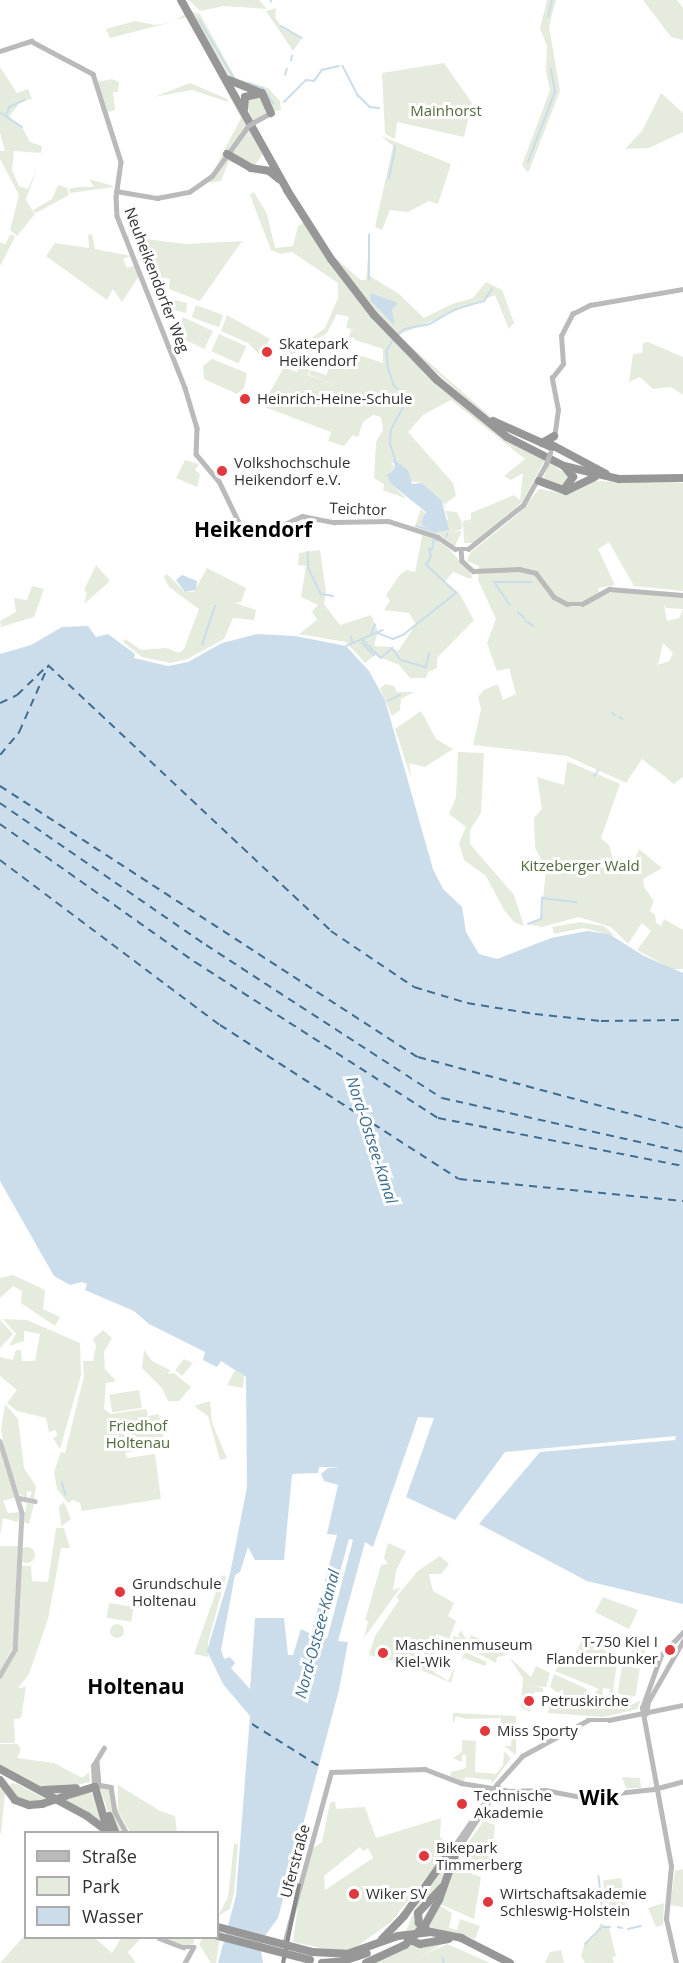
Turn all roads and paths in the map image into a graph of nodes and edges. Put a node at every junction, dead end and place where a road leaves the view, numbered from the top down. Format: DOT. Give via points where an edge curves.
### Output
graph roads {
  1 [pos="181,0"];
  2 [pos="0,51"];
  3 [pos="227,77"];
  4 [pos="246,113"];
  5 [pos="270,114"];
  6 [pos="264,148"];
  7 [pos="227,153"];
  8 [pos="118,184"];
  9 [pos="287,190"];
  10 [pos="116,193"];
  11 [pos="126,195"];
  12 [pos="116,204"];
  13 [pos="683,289"];
  14 [pos="396,337"];
  15 [pos="483,416"];
  16 [pos="554,436"];
  17 [pos="542,443"];
  18 [pos="551,448"];
  19 [pos="564,466"];
  20 [pos="605,476"];
  21 [pos="683,476"];
  22 [pos="540,483"];
  23 [pos="252,536"];
  24 [pos="461,550"];
  25 [pos="683,595"];
  26 [pos="683,1632"];
  27 [pos="683,1641"];
  28 [pos="683,1705"];
  29 [pos="645,1712"];
  30 [pos="104,1748"];
  31 [pos="0,1771"];
  32 [pos="0,1780"];
  33 [pos="683,1781"];
  34 [pos="30,1785"];
  35 [pos="98,1785"];
  36 [pos="656,1789"];
  37 [pos="495,1790"];
  38 [pos="100,1831"];
  39 [pos="106,1831"];
  40 [pos="108,1831"];
  41 [pos="114,1831"];
  42 [pos="125,1831"];
  43 [pos="454,1851"];
  44 [pos="443,1885"];
  45 [pos="423,1891"];
  46 [pos="219,1927"];
  47 [pos="440,1933"];
  48 [pos="219,1936"];
  49 [pos="162,1939"];
  50 [pos="406,1939"];
  51 [pos="454,1939"];
  52 [pos="370,1947"];
  53 [pos="280,1956"];
  54 [pos="311,1956"];
  55 [pos="185,1963"];
  56 [pos="322,1963"];
  57 [pos="366,1963"];
  58 [pos="503,1963"];
  59 [pos="510,1963"];
  60 [pos="676,1963"];
  1 -- 3 [label="highway"];
  2 -- 8 [label="street, Neuheikendorfer Weg" via="32,41 93,74 120,159"];
  3 -- 4 [label="highway"];
  3 -- 5 [label="highway" via="238,86 262,93"];
  4 -- 5 [label="highway" via="245,97 255,93 263,99"];
  4 -- 6 [label="highway"];
  5 -- 7 [label="street, bridge" via="248,126"];
  6 -- 7 [label="highway" via="265,156 257,165"];
  6 -- 9 [label="highway"];
  7 -- 9 [label="highway" via="251,168 269,171"];
  7 -- 11 [label="street" via="212,176 189,192 169,198"];
  8 -- 10 [label="street, Neuheikendorfer Weg"];
  8 -- 11 [label="street"];
  9 -- 14 [label="highway" via="359,296"];
  10 -- 11 [label="street"];
  10 -- 12 [label="street, Neuheikendorfer Weg"];
  11 -- 12 [label="street"];
  12 -- 23 [label="street, Neuheikendorfer Weg" via="184,388 196,426 196,454 219,481 241,530"];
  13 -- 16 [label="street" via="590,305 572,314 561,336 563,364 552,378 558,410"];
  14 -- 15 [label="highway"];
  14 -- 19 [label="highway" via="482,418 529,450"];
  15 -- 17 [label="highway"];
  15 -- 20 [label="highway" via="551,458"];
  16 -- 17 [label="highway"];
  16 -- 18 [label="street"];
  17 -- 18 [label="highway"];
  18 -- 20 [label="highway"];
  18 -- 22 [label="street, bridge"];
  19 -- 20 [label="highway"];
  19 -- 22 [label="highway" via="573,477 566,488"];
  20 -- 21 [label="highway" via="644,481"];
  20 -- 22 [label="highway" via="587,478 566,491"];
  22 -- 24 [label="street" via="518,510 479,543"];
  23 -- 24 [label="street, Teichtor" via="306,516 334,522 401,523"];
  24 -- 25 [label="street" via="462,561 475,572 533,571 555,597 567,604 582,604 609,589"];
  26 -- 29 [label="street" via="667,1644 656,1664 646,1690"];
  27 -- 29 [label="street"];
  28 -- 29 [label="street"];
  29 -- 36 [label="street"];
  29 -- 37 [label="street" via="588,1720 573,1727 520,1758"];
  30 -- 35 [label="street" via="93,1769"];
  31 -- 34 [label="highway"];
  31 -- 38 [label="highway"];
  32 -- 35 [label="highway, bridge" via="15,1800 29,1805"];
  33 -- 36 [label="street"];
  34 -- 35 [label="highway" via="55,1792"];
  34 -- 39 [label="highway" via="87,1816"];
  35 -- 40 [label="highway"];
  35 -- 41 [label="highway"];
  35 -- 42 [label="street" via="112,1788 115,1812"];
  36 -- 37 [label="street" via="579,1797 547,1790"];
  36 -- 60 [label="street" via="671,1866 666,1919"];
  37 -- 43 [label="street"];
  37 -- 53 [label="street, Uferstraße" via="461,1784 425,1769 332,1772"];
  43 -- 44 [label="highway"];
  43 -- 45 [label="highway"];
  44 -- 47 [label="highway" via="417,1916 422,1928"];
  44 -- 50 [label="highway, bridge" via="424,1926"];
  45 -- 50 [label="highway"];
  45 -- 52 [label="highway" via="396,1926"];
  46 -- 54 [label="highway, bridge"];
  47 -- 52 [label="highway" via="407,1934"];
  47 -- 59 [label="highway" via="469,1941"];
  48 -- 54 [label="highway, bridge"];
  49 -- 55 [label="street" via="194,1947"];
  50 -- 51 [label="highway" via="420,1944 440,1938"];
  50 -- 57 [label="highway"];
  51 -- 56 [label="highway" via="409,1937 353,1959"];
  51 -- 58 [label="highway"];
  52 -- 54 [label="highway" via="338,1955"];
  54 -- 56 [label="highway"];
}
